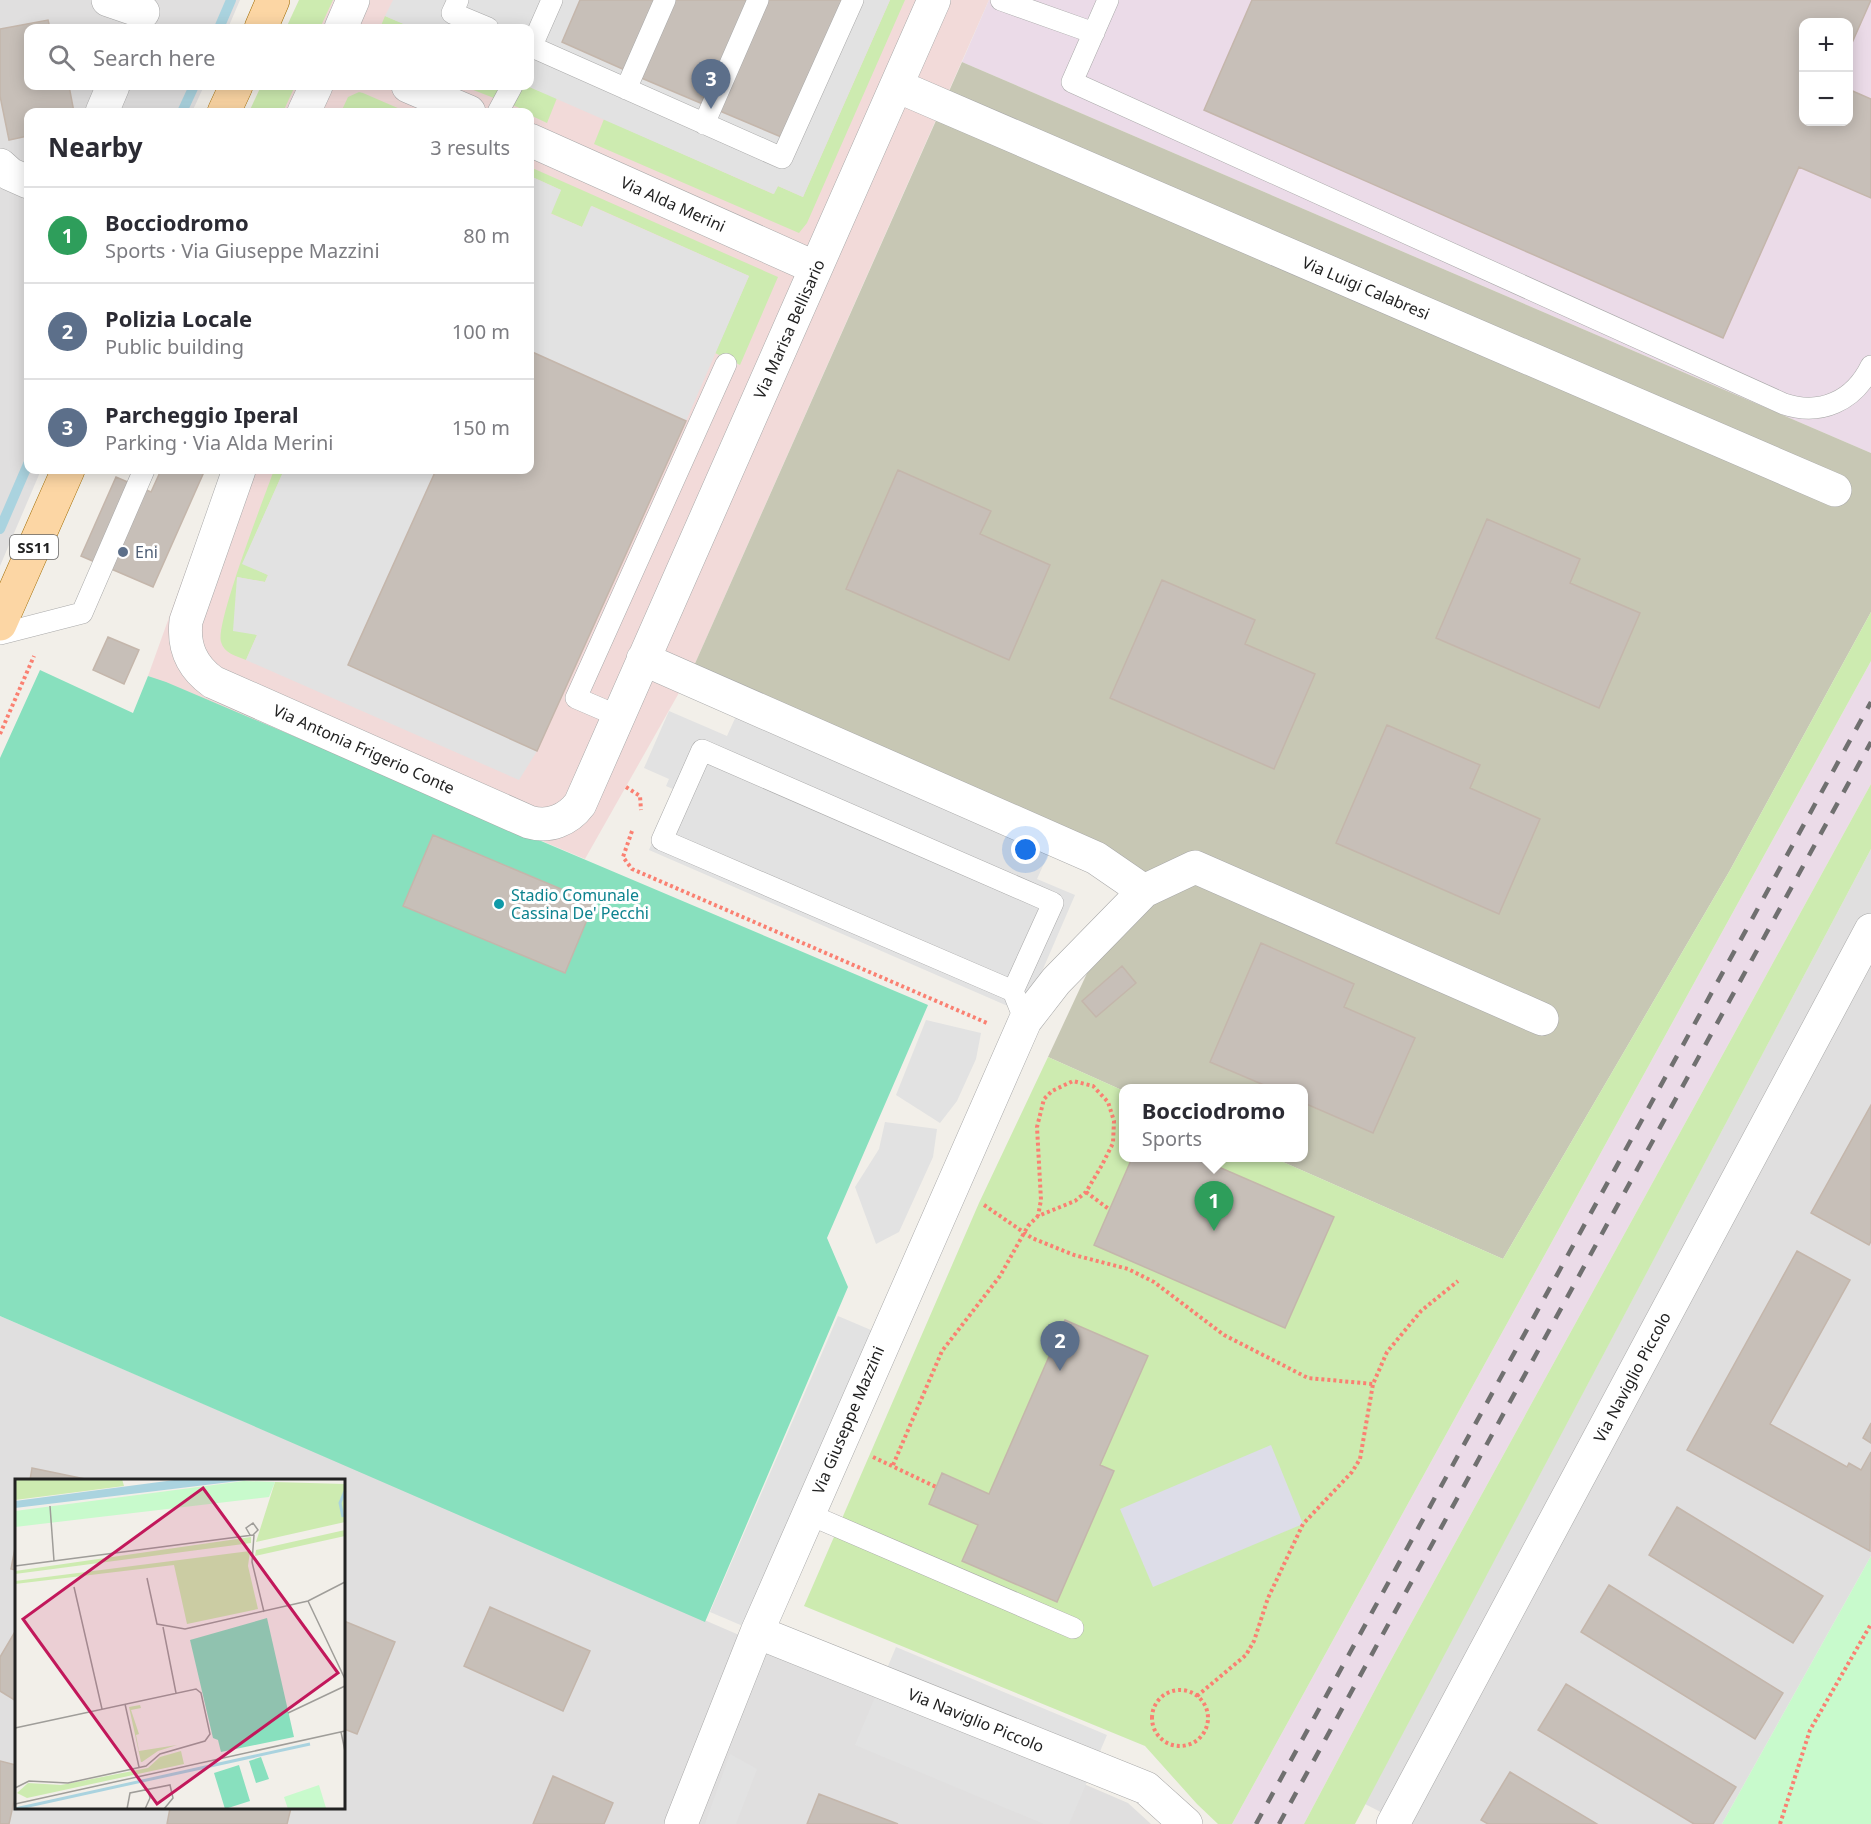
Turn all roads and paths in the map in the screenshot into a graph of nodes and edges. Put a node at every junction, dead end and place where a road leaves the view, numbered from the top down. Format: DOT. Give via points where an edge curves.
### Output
graph roads {
  1 [pos="108,0"];
  2 [pos="273,0"];
  3 [pos="354,0"];
  4 [pos="458,0"];
  5 [pos="552,0"];
  6 [pos="665,0"];
  7 [pos="758,0"];
  8 [pos="853,0"];
  9 [pos="934,0"];
  10 [pos="1001,0"];
  11 [pos="1108,0"];
  12 [pos="142,13"];
  13 [pos="263,24"];
  14 [pos="343,24"];
  15 [pos="478,24"];
  16 [pos="1094,33"];
  17 [pos="534,39"];
  18 [pos="534,50"];
  19 [pos="897,86"];
  20 [pos="626,89"];
  21 [pos="111,90"];
  22 [pos="234,90"];
  23 [pos="314,90"];
  24 [pos="417,90"];
  25 [pos="510,90"];
  26 [pos="104,108"];
  27 [pos="226,108"];
  28 [pos="306,108"];
  29 [pos="460,108"];
  30 [pos="500,108"];
  31 [pos="704,124"];
  32 [pos="534,142"];
  33 [pos="0,165"];
  34 [pos="24,180"];
  35 [pos="816,268"];
  36 [pos="726,364"];
  37 [pos="1871,366"];
  38 [pos="66,474"];
  39 [pos="142,474"];
  40 [pos="238,474"];
  41 [pos="1835,490"];
  42 [pos="50,620"];
  43 [pos="0,624"];
  44 [pos="0,633"];
  45 [pos="644,659"];
  46 [pos="618,716"];
  47 [pos="0,734"];
  48 [pos="1144,891"];
  49 [pos="1871,930"];
  50 [pos="1012,991"];
  51 [pos="1542,1019"];
  52 [pos="1025,1021"];
  53 [pos="1086,1192"];
  54 [pos="948,1197"];
  55 [pos="1110,1210"];
  56 [pos="1038,1216"];
  57 [pos="1024,1234"];
  58 [pos="1458,1281"];
  59 [pos="1373,1384"];
  60 [pos="838,1443"];
  61 [pos="893,1466"];
  62 [pos="936,1486"];
  63 [pos="808,1514"];
  64 [pos="1871,1624"];
  65 [pos="1073,1628"];
  66 [pos="757,1632"];
  67 [pos="1197,1696"];
  68 [pos="681,1824"];
  69 [pos="1186,1824"];
  70 [pos="1393,1824"];
  71 [pos="1780,1824"];
  1 -- 12 [label="street"];
  2 -- 13 [label="main road"];
  3 -- 14 [label="street"];
  4 -- 15 [label="lane" via="452,13"];
  5 -- 17 [label="lane"];
  6 -- 20 [label="lane"];
  7 -- 31 [label="lane"];
  8 -- 31 [label="lane" via="782,158"];
  9 -- 19 [label="street, Via Marisa Bellisario"];
  10 -- 16 [label="lane"];
  11 -- 16 [label="lane"];
  16 -- 37 [label="lane" via="1072,82 1784,405 1811,410 1841,401 1862,382"];
  18 -- 20 [label="lane"];
  19 -- 35 [label="street, Via Marisa Bellisario"];
  19 -- 41 [label="street, Via Luigi Calabresi"];
  20 -- 31 [label="lane"];
  21 -- 26 [label="street"];
  22 -- 27 [label="main road"];
  23 -- 28 [label="street"];
  24 -- 29 [label="street"];
  25 -- 30 [label="lane"];
  32 -- 35 [label="street, Via Alda Merini"];
  33 -- 34 [label="street"];
  35 -- 45 [label="street, Via Marisa Bellisario"];
  36 -- 46 [label="lane" via="576,698"];
  38 -- 43 [label="main road, SS11"];
  39 -- 42 [label="lane" via="82,613"];
  40 -- 46 [label="street, Via Antonia Frigerio Conte" via="185,629 191,659 213,682 535,824 560,820 576,808"];
  42 -- 44 [label="lane"];
  42 -- 47 [label="path"];
  45 -- 46 [label="street, Via Antonia Frigerio Conte"];
  45 -- 48 [label="street" via="1096,858"];
  48 -- 51 [label="street" via="1195,867"];
  48 -- 52 [label="street, Via Giuseppe Mazzini" via="1056,981"];
  49 -- 70 [label="street, Via Naviglio Piccolo"];
  50 -- 50 [label="lane" via="1053,903 702,750 662,840"];
  50 -- 52 [label="lane"];
  52 -- 54 [label="street, Via Giuseppe Mazzini"];
  53 -- 55 [label="path"];
  53 -- 56 [label="path" via="1075,1201"];
  53 -- 56 [label="path" via="1113,1143 1114,1121 1103,1095 1093,1086 1073,1081 1052,1090 1039,1115"];
  54 -- 57 [label="path" via="988,1206"];
  54 -- 60 [label="street, Via Giuseppe Mazzini"];
  56 -- 57 [label="path"];
  57 -- 59 [label="path" via="1154,1281 1224,1335 1308,1378"];
  57 -- 61 [label="path" via="1000,1276 942,1351"];
  58 -- 59 [label="path" via="1406,1327 1387,1352"];
  59 -- 67 [label="path" via="1360,1459 1303,1524 1246,1655"];
  60 -- 61 [label="path"];
  60 -- 63 [label="street, Via Giuseppe Mazzini"];
  61 -- 62 [label="path"];
  63 -- 65 [label="lane"];
  63 -- 66 [label="street, Via Giuseppe Mazzini"];
  64 -- 71 [label="path" via="1810,1730"];
  66 -- 68 [label="street, Via Giuseppe Mazzini"];
  66 -- 69 [label="street, Via Naviglio Piccolo" via="1146,1788"];
  67 -- 67 [label="path" via="1176,1690 1160,1699 1152,1717 1161,1739 1180,1746 1201,1738 1209,1719 1205,1704"];
}
